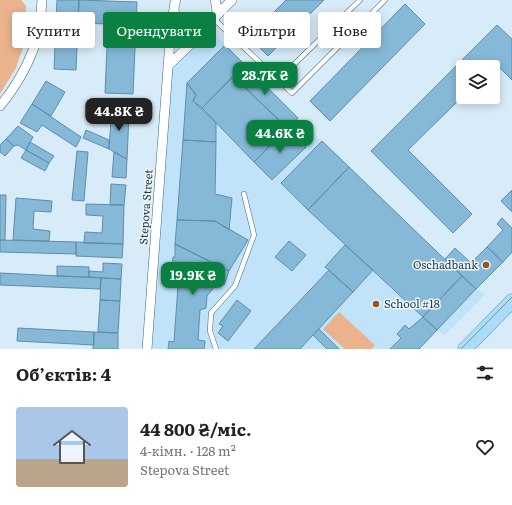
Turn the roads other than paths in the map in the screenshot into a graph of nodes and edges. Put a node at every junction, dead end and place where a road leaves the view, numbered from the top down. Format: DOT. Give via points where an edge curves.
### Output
graph roads {
  1 [pos="42,0"];
  2 [pos="215,0"];
  3 [pos="232,0"];
  4 [pos="360,0"];
  5 [pos="385,0"];
  6 [pos="175,4"];
  7 [pos="216,12"];
  8 [pos="216,16"];
  9 [pos="216,20"];
  10 [pos="187,48"];
  11 [pos="168,66"];
  12 [pos="278,80"];
  13 [pos="0,106"];
  14 [pos="244,194"];
  15 [pos="512,301"];
  16 [pos="147,349"];
  17 [pos="216,349"];
  18 [pos="465,349"];
  1 -- 13 [label="street" via="39,31 31,54 22,74"];
  2 -- 7 [label="street"];
  3 -- 8 [label="street"];
  4 -- 12 [label="lane"];
  5 -- 12 [label="lane" via="292,93"];
  6 -- 11 [label="street, Stepova Street" via="171,18"];
  9 -- 12 [label="lane"];
  10 -- 11 [label="street"];
  11 -- 16 [label="street, Stepova Street"];
  14 -- 17 [label="lane" via="254,235 235,286 211,313 210,331"];
  15 -- 18 [label="main road"];
}
